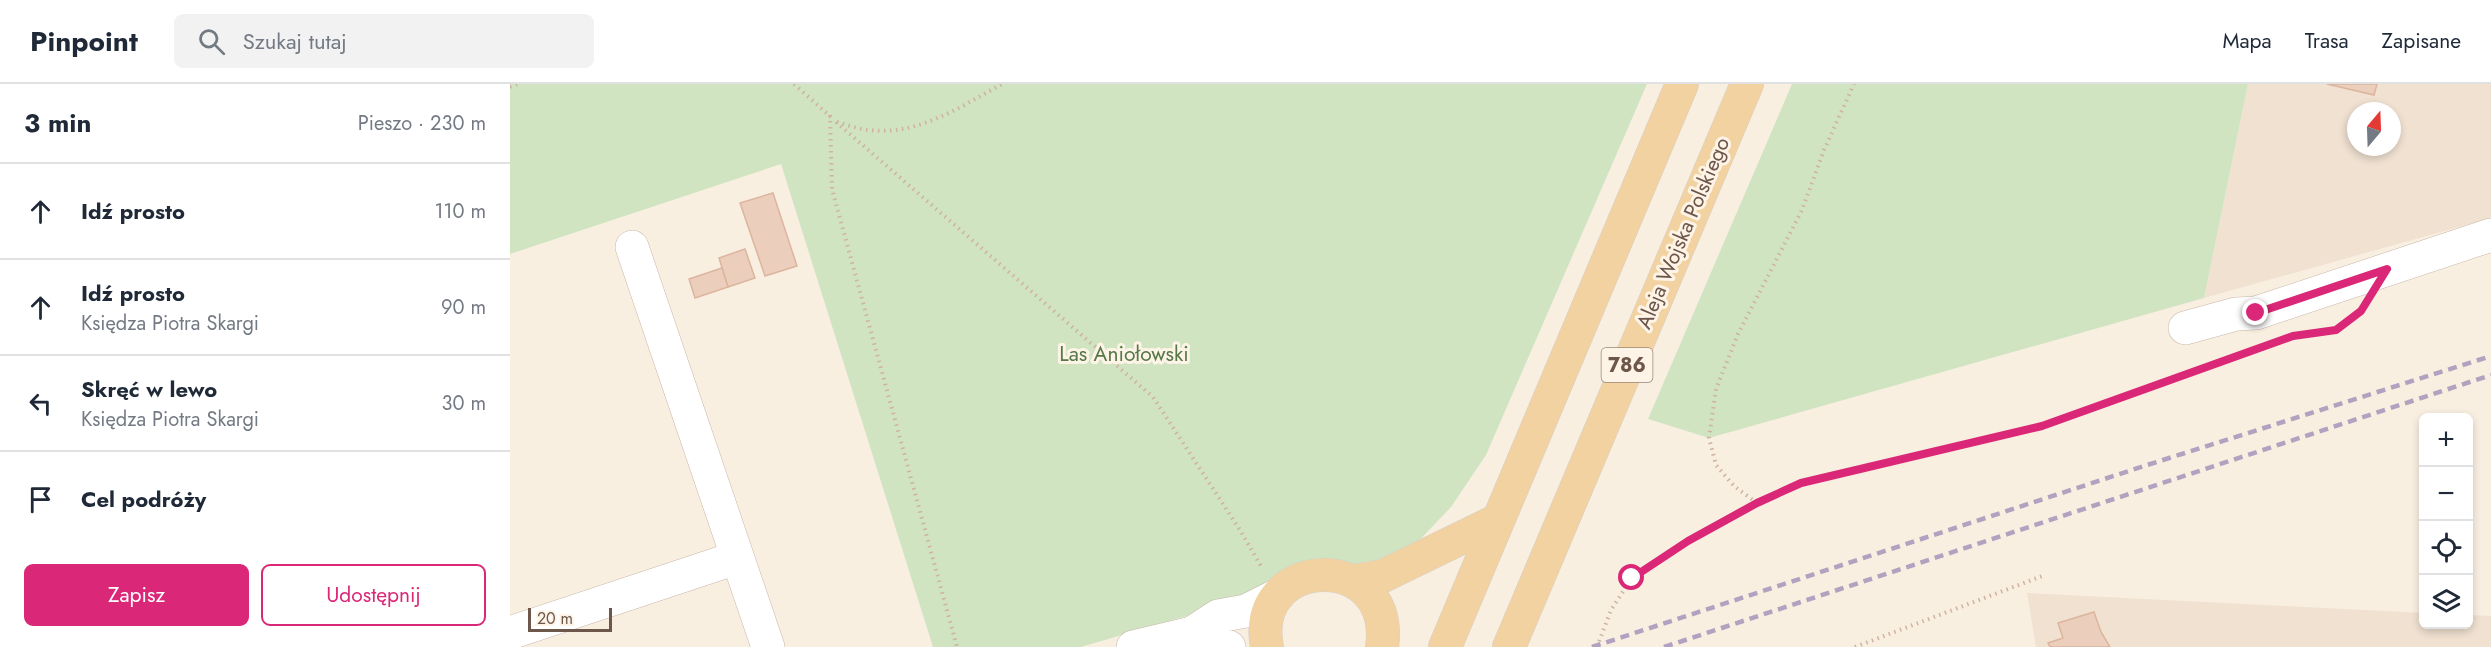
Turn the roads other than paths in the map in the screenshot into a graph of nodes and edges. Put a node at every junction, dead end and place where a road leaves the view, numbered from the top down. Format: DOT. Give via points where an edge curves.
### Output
graph roads {
  1 [pos="1682,84"];
  2 [pos="1747,84"];
  3 [pos="2491,235"];
  4 [pos="632,247"];
  5 [pos="2185,328"];
  6 [pos="1498,520"];
  7 [pos="736,558"];
  8 [pos="1354,581"];
  9 [pos="1278,595"];
  10 [pos="510,633"];
  11 [pos="1192,633"];
  12 [pos="768,647"];
  13 [pos="1133,647"];
  14 [pos="1229,647"];
  15 [pos="1267,647"];
  16 [pos="1382,647"];
  17 [pos="1445,647"];
  18 [pos="1509,647"];
  1 -- 6 [label="main road, 786"];
  2 -- 18 [label="main road, Aleja Wojska Polskiego / 786"];
  3 -- 5 [label="street" via="2256,313 2236,314"];
  4 -- 7 [label="street"];
  6 -- 8 [label="main road" via="1383,576"];
  6 -- 17 [label="main road"];
  7 -- 10 [label="street"];
  7 -- 12 [label="street"];
  8 -- 9 [label="main road" via="1313,574"];
  8 -- 16 [label="main road" via="1375,603 1381,616"];
  9 -- 11 [label="street" via="1246,611 1218,616"];
  9 -- 15 [label="main road" via="1266,622"];
  11 -- 13 [label="street"];
  11 -- 14 [label="street"];
}
